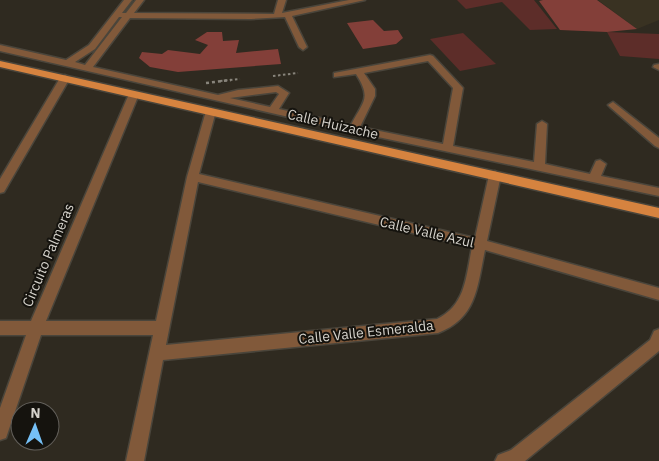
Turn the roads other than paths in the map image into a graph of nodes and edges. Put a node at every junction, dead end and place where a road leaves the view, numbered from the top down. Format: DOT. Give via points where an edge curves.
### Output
graph roads {
  1 [pos="128,0"];
  2 [pos="140,0"];
  3 [pos="282,0"];
  4 [pos="361,0"];
  5 [pos="287,14"];
  6 [pos="116,16"];
  7 [pos="127,16"];
  8 [pos="277,16"];
  9 [pos="303,47"];
  10 [pos="4,48"];
  11 [pos="0,58"];
  12 [pos="68,62"];
  13 [pos="0,64"];
  14 [pos="88,67"];
  15 [pos="359,72"];
  16 [pos="338,76"];
  17 [pos="65,78"];
  18 [pos="134,94"];
  19 [pos="220,98"];
  20 [pos="613,105"];
  21 [pos="273,110"];
  22 [pos="211,111"];
  23 [pos="542,124"];
  24 [pos="354,129"];
  25 [pos="659,144"];
  26 [pos="448,147"];
  27 [pos="600,164"];
  28 [pos="539,166"];
  29 [pos="496,174"];
  30 [pos="193,177"];
  31 [pos="594,178"];
  32 [pos="0,189"];
  33 [pos="659,192"];
  34 [pos="659,213"];
  35 [pos="480,244"];
  36 [pos="659,294"];
  37 [pos="0,328"];
  38 [pos="36,328"];
  39 [pos="161,328"];
  40 [pos="659,336"];
  41 [pos="156,353"];
  42 [pos="0,432"];
  43 [pos="134,461"];
  44 [pos="504,461"];
  1 -- 6 [label="street"];
  2 -- 7 [label="street"];
  3 -- 8 [label="street"];
  4 -- 5 [label="street"];
  5 -- 8 [label="street"];
  5 -- 9 [label="street"];
  6 -- 7 [label="street"];
  6 -- 12 [label="street" via="92,47"];
  7 -- 8 [label="street"];
  7 -- 14 [label="street"];
  10 -- 11 [label="street"];
  10 -- 12 [label="street, Calle Huizache"];
  12 -- 14 [label="street, Calle Huizache"];
  13 -- 17 [label="main road, Calle Huizache"];
  14 -- 19 [label="street, Calle Huizache"];
  15 -- 16 [label="street"];
  15 -- 24 [label="street" via="370,89 370,96"];
  15 -- 26 [label="street" via="430,58 458,88"];
  17 -- 18 [label="main road, Calle Huizache"];
  17 -- 32 [label="street"];
  18 -- 22 [label="main road, Calle Huizache"];
  18 -- 38 [label="street, Circuito Palmeras"];
  19 -- 21 [label="street, Calle Huizache"];
  19 -- 21 [label="street" via="278,89 284,93"];
  20 -- 25 [label="street"];
  21 -- 24 [label="street, Calle Huizache"];
  22 -- 29 [label="main road, Calle Huizache"];
  22 -- 30 [label="street"];
  23 -- 28 [label="street"];
  24 -- 26 [label="street, Calle Huizache"];
  26 -- 28 [label="street, Calle Huizache"];
  27 -- 31 [label="street"];
  28 -- 31 [label="street, Calle Huizache"];
  29 -- 34 [label="main road, Calle Huizache"];
  29 -- 35 [label="street, Calle Valle Esmeralda"];
  30 -- 35 [label="street, Calle Valle Azul"];
  30 -- 39 [label="street"];
  31 -- 33 [label="street, Calle Huizache"];
  35 -- 36 [label="street, Calle Valle Azul"];
  35 -- 41 [label="street, Calle Valle Esmeralda" via="463,309 438,326"];
  37 -- 38 [label="street"];
  38 -- 39 [label="street"];
  38 -- 42 [label="street, Circuito Palmeras"];
  39 -- 41 [label="street"];
  40 -- 44 [label="street" via="655,345 516,457"];
  41 -- 43 [label="street"];
}
